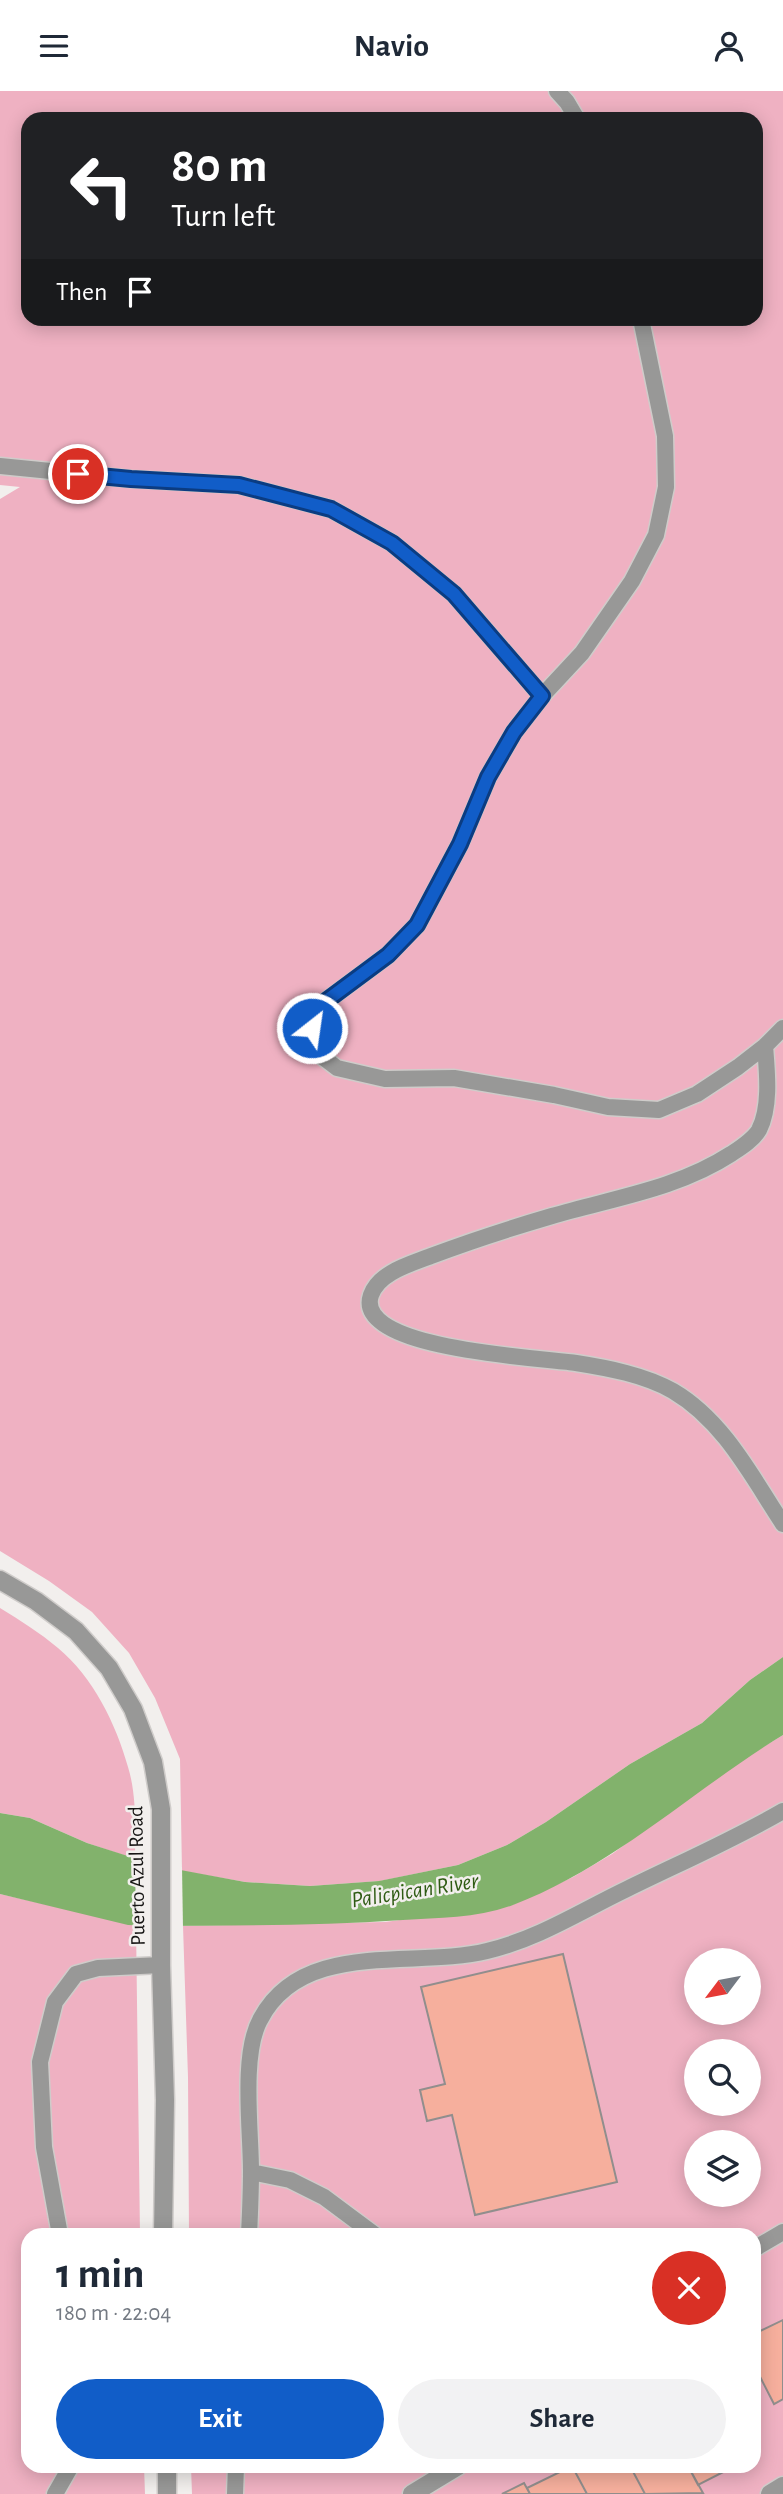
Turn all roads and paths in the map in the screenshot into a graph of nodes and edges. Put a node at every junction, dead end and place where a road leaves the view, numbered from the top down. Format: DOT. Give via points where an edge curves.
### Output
graph roads {
  1 [pos="557,91"];
  2 [pos="573,112"];
  3 [pos="642,326"];
  4 [pos="0,466"];
  5 [pos="542,696"];
  6 [pos="783,1028"];
  7 [pos="765,1046"];
  8 [pos="783,1524"];
  9 [pos="0,1580"];
  10 [pos="783,1811"];
  11 [pos="161,1960"];
  12 [pos="251,2172"];
  13 [pos="59,2228"];
  14 [pos="163,2228"];
  15 [pos="249,2228"];
  16 [pos="365,2228"];
  17 [pos="783,2232"];
  18 [pos="761,2245"];
  19 [pos="67,2473"];
  20 [pos="167,2473"];
  21 [pos="236,2473"];
  22 [pos="446,2473"];
  23 [pos="783,2486"];
  24 [pos="55,2494"];
  25 [pos="167,2494"];
  26 [pos="235,2494"];
  27 [pos="412,2494"];
  28 [pos="770,2494"];
  1 -- 2 [label="lane"];
  3 -- 5 [label="lane" via="665,436 666,487 656,535 632,581 582,653"];
  4 -- 5 [label="lane" via="239,485 331,509 392,543 454,594"];
  5 -- 7 [label="lane" via="488,777 460,844 417,925 388,955 318,1007 312,1028 316,1052 337,1068 385,1079 454,1078 608,1107 659,1109 697,1094"];
  6 -- 7 [label="lane"];
  7 -- 8 [label="lane" via="765,1106 759,1130 743,1146 682,1180 486,1235 396,1270 371,1295 369,1309 377,1321 397,1332 436,1345 614,1370 673,1391 725,1437"];
  9 -- 11 [label="street, Puerto Azul Road" via="76,1631 109,1668 133,1709 153,1762 161,1809"];
  10 -- 12 [label="lane" via="559,1926 523,1939 452,1957 347,1963 291,1985 259,2022 252,2049"];
  11 -- 13 [label="lane" via="76,1974 55,2002 40,2062 44,2147"];
  11 -- 14 [label="street, Puerto Azul Road"];
  12 -- 15 [label="lane"];
  12 -- 16 [label="lane" via="290,2180 324,2197"];
  17 -- 18 [label="lane"];
  19 -- 24 [label="lane"];
  20 -- 25 [label="street"];
  21 -- 26 [label="lane"];
  22 -- 27 [label="street"];
  23 -- 28 [label="street"];
}
